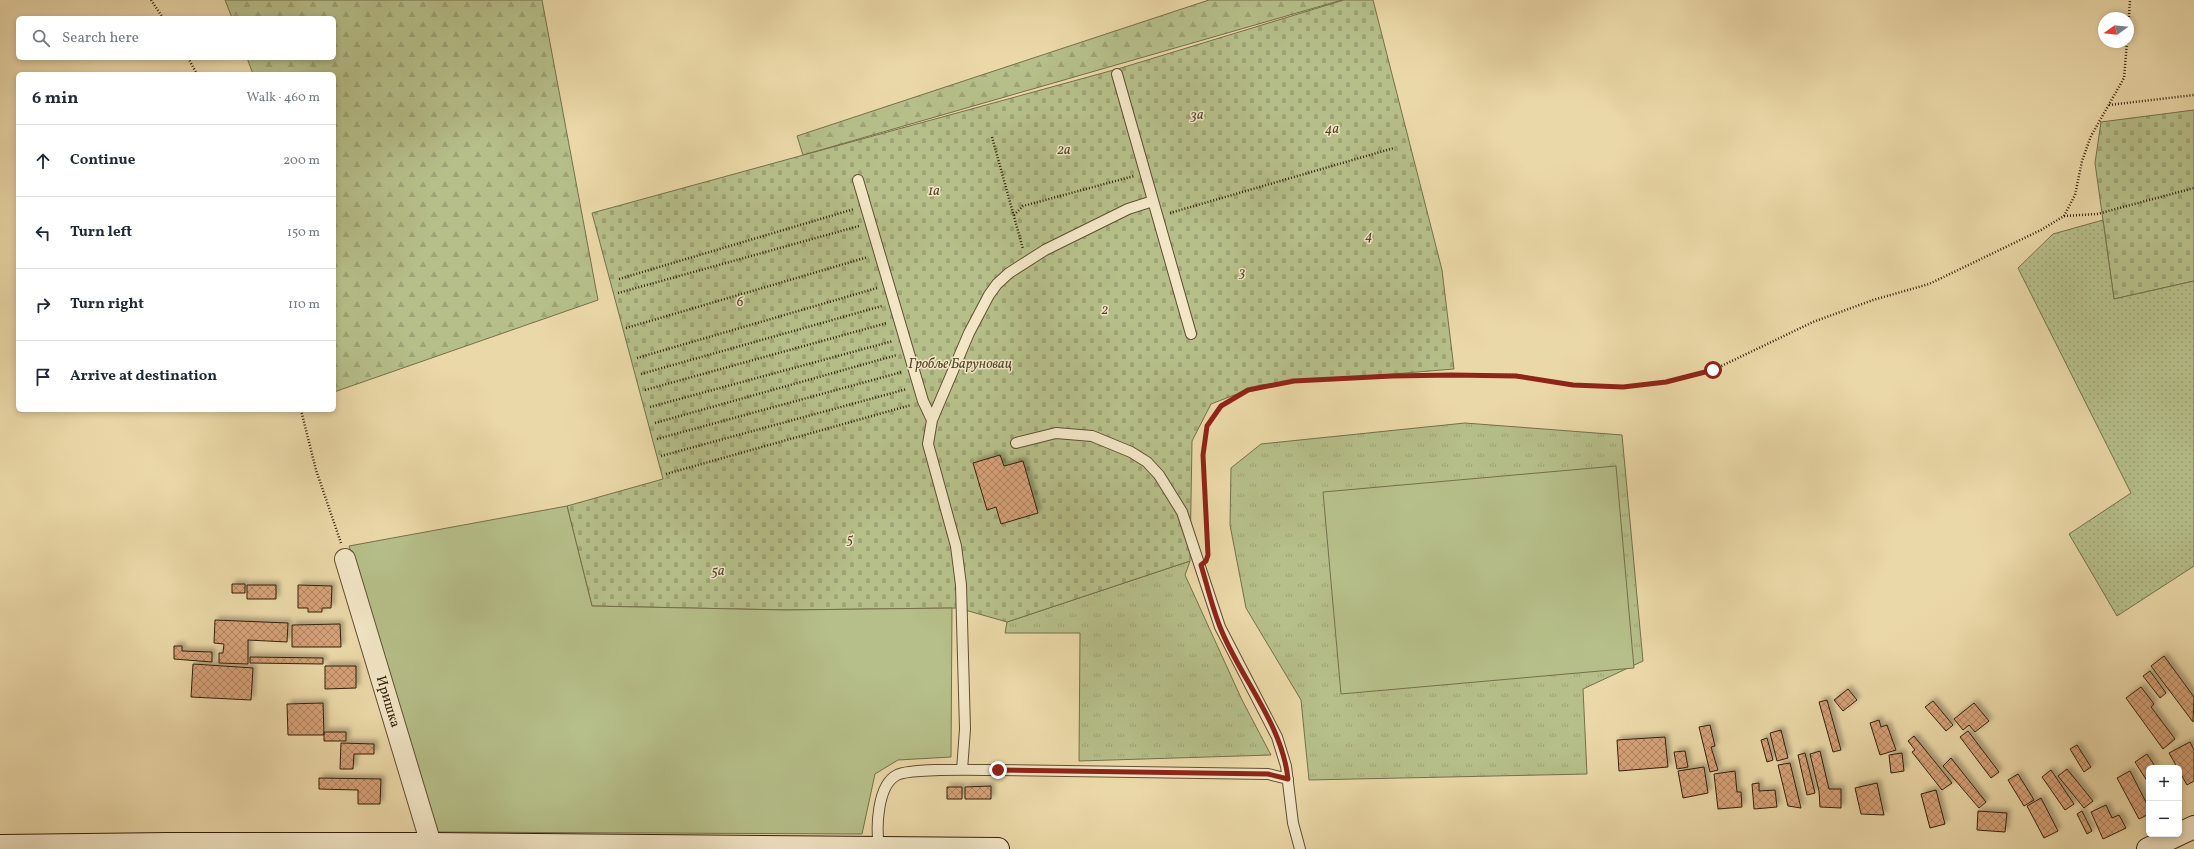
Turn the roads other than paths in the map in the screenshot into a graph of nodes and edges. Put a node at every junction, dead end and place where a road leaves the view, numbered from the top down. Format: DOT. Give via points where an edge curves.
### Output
graph roads {
  1 [pos="1117,74"];
  2 [pos="858,180"];
  3 [pos="1153,201"];
  4 [pos="1191,334"];
  5 [pos="932,420"];
  6 [pos="1016,443"];
  7 [pos="345,559"];
  8 [pos="962,770"];
  9 [pos="1288,779"];
  10 [pos="2194,827"];
  11 [pos="430,844"];
  12 [pos="0,846"];
  13 [pos="727,848"];
  14 [pos="878,848"];
  15 [pos="998,849"];
  16 [pos="1300,849"];
  17 [pos="2148,849"];
  1 -- 3 [label="lane"];
  2 -- 5 [label="lane" via="923,401"];
  3 -- 4 [label="lane"];
  3 -- 5 [label="lane" via="1128,209 1068,238 1026,261 997,284 981,308"];
  5 -- 8 [label="lane" via="928,444 956,546 961,585 965,730"];
  6 -- 9 [label="lane" via="1056,433 1092,436 1131,452 1147,462 1159,475 1182,512 1220,627 1277,738"];
  7 -- 11 [label="street, Иришка"];
  8 -- 9 [label="lane" via="1268,774"];
  8 -- 14 [label="lane" via="909,772 897,775 887,783 882,792"];
  9 -- 16 [label="lane" via="1293,823"];
  10 -- 17 [label="street"];
  11 -- 12 [label="street"];
  11 -- 13 [label="street"];
  13 -- 14 [label="street"];
  14 -- 15 [label="street"];
}
